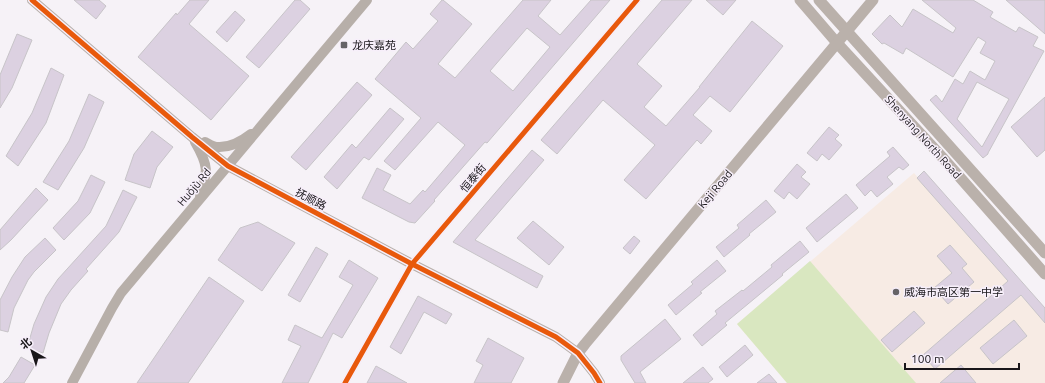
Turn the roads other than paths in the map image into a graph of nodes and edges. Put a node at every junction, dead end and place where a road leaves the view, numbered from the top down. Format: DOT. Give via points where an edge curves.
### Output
graph roads {
  1 [pos="32,0"];
  2 [pos="367,0"];
  3 [pos="637,0"];
  4 [pos="800,0"];
  5 [pos="819,0"];
  6 [pos="873,0"];
  7 [pos="847,32"];
  8 [pos="838,43"];
  9 [pos="260,127"];
  10 [pos="192,137"];
  11 [pos="228,166"];
  12 [pos="198,201"];
  13 [pos="1045,253"];
  14 [pos="412,264"];
  15 [pos="1045,274"];
  16 [pos="578,353"];
  17 [pos="72,383"];
  18 [pos="345,383"];
  19 [pos="563,383"];
  20 [pos="600,383"];
  1 -- 10 [label="street, 抚顺路"];
  2 -- 9 [label="street, Huǒjù Rd"];
  3 -- 14 [label="street, 恒泰街"];
  4 -- 8 [label="main road, Shenyang North Road"];
  5 -- 7 [label="main road, Shenyang North Road"];
  6 -- 7 [label="main road, Keji Road"];
  7 -- 8 [label="main road, Keji Road"];
  7 -- 13 [label="main road, Shenyang North Road"];
  8 -- 15 [label="main road, Shenyang North Road"];
  8 -- 16 [label="main road, Keji Road"];
  9 -- 10 [label="street" via="242,140 226,146 217,147"];
  9 -- 11 [label="street, Huǒjù Rd"];
  10 -- 11 [label="street, 抚顺路"];
  10 -- 12 [label="street" via="203,155 206,166 206,178"];
  11 -- 12 [label="street, Huǒjù Rd"];
  11 -- 14 [label="street, 抚顺路"];
  12 -- 17 [label="street, Huǒjù Rd" via="121,293"];
  14 -- 16 [label="street, 抚顺路" via="556,337"];
  14 -- 18 [label="street, 恒泰街"];
  16 -- 19 [label="main road, Keji Road"];
  16 -- 20 [label="street, 抚顺路"];
}
